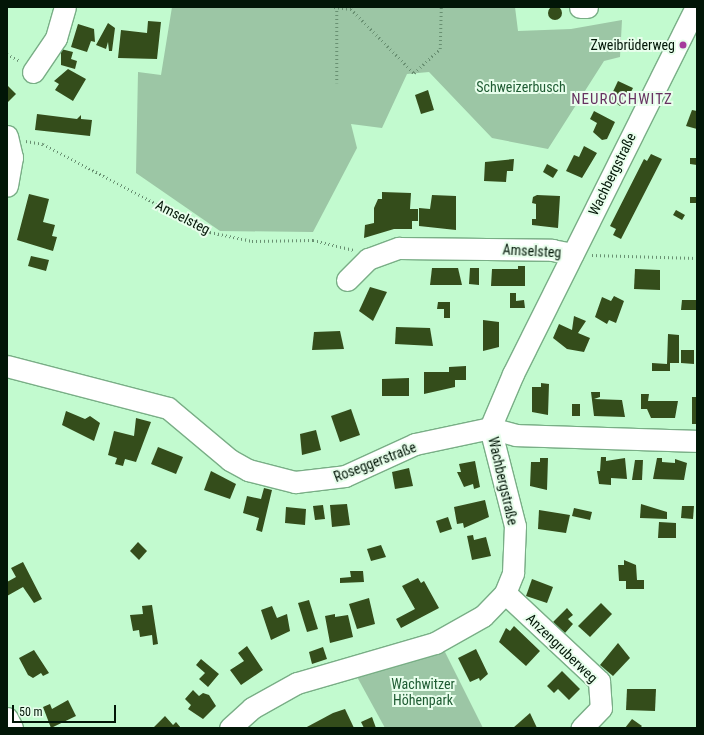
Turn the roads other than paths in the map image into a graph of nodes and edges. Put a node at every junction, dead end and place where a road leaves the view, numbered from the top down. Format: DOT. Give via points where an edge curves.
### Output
graph roads {
  1 [pos="65,7"];
  2 [pos="580,7"];
  3 [pos="587,7"];
  4 [pos="696,7"];
  5 [pos="33,72"];
  6 [pos="7,137"];
  7 [pos="7,186"];
  8 [pos="573,254"];
  9 [pos="347,280"];
  10 [pos="7,366"];
  11 [pos="490,428"];
  12 [pos="697,440"];
  13 [pos="505,593"];
  14 [pos="7,718"];
  15 [pos="12,728"];
  16 [pos="230,728"];
  17 [pos="582,728"];
  1 -- 5 [label="street" via="56,38"];
  2 -- 3 [label="street"];
  4 -- 8 [label="street, Wachbergstraße"];
  6 -- 7 [label="street" via="12,157"];
  8 -- 9 [label="street, Amselsteg" via="552,250 419,246 398,248 368,259"];
  8 -- 11 [label="street, Wachbergstraße"];
  10 -- 11 [label="street, Roseggerstraße" via="168,408 230,460 248,470 295,482 344,476 415,444"];
  11 -- 12 [label="street, Roseggerstraße" via="516,435"];
  11 -- 13 [label="street, Wachbergstraße" via="515,526 513,573"];
  13 -- 16 [label="street, Wachbergstraße" via="483,616 435,643 296,683 252,708"];
  13 -- 17 [label="street, Anzengruberweg" via="599,681 601,708"];
  14 -- 15 [label="street"];
}
